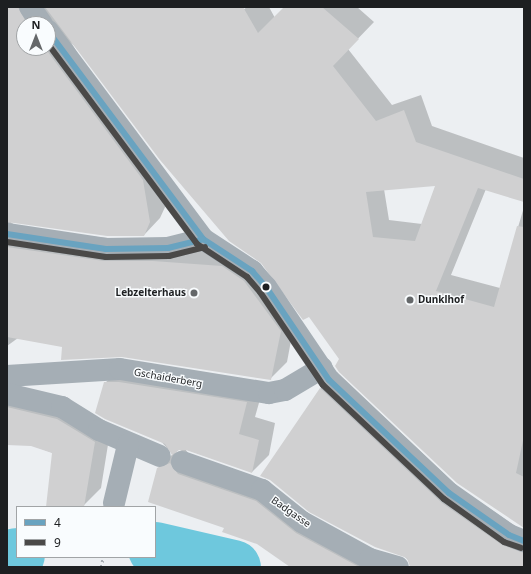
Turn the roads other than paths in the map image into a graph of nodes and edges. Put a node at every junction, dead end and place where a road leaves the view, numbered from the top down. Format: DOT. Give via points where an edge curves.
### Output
graph roads {
  1 [pos="30,7"];
  2 [pos="36,16"];
  3 [pos="56,42"];
  4 [pos="7,234"];
  5 [pos="203,240"];
  6 [pos="322,368"];
  7 [pos="7,376"];
  8 [pos="7,394"];
  9 [pos="128,445"];
  10 [pos="160,456"];
  11 [pos="182,462"];
  12 [pos="114,503"];
  13 [pos="524,541"];
  14 [pos="398,567"];
  1 -- 2 [label="street"];
  3 -- 5 [label="street"];
  4 -- 5 [label="street" via="106,249 168,248"];
  5 -- 6 [label="street" via="252,271"];
  6 -- 7 [label="street, Gschaiderberg" via="285,390 269,393 120,369"];
  6 -- 13 [label="street" via="330,380 449,493 509,535"];
  8 -- 9 [label="street" via="62,407"];
  9 -- 10 [label="street"];
  9 -- 12 [label="street"];
  11 -- 14 [label="street, Badgasse" via="262,490 302,522 370,559"];
}
